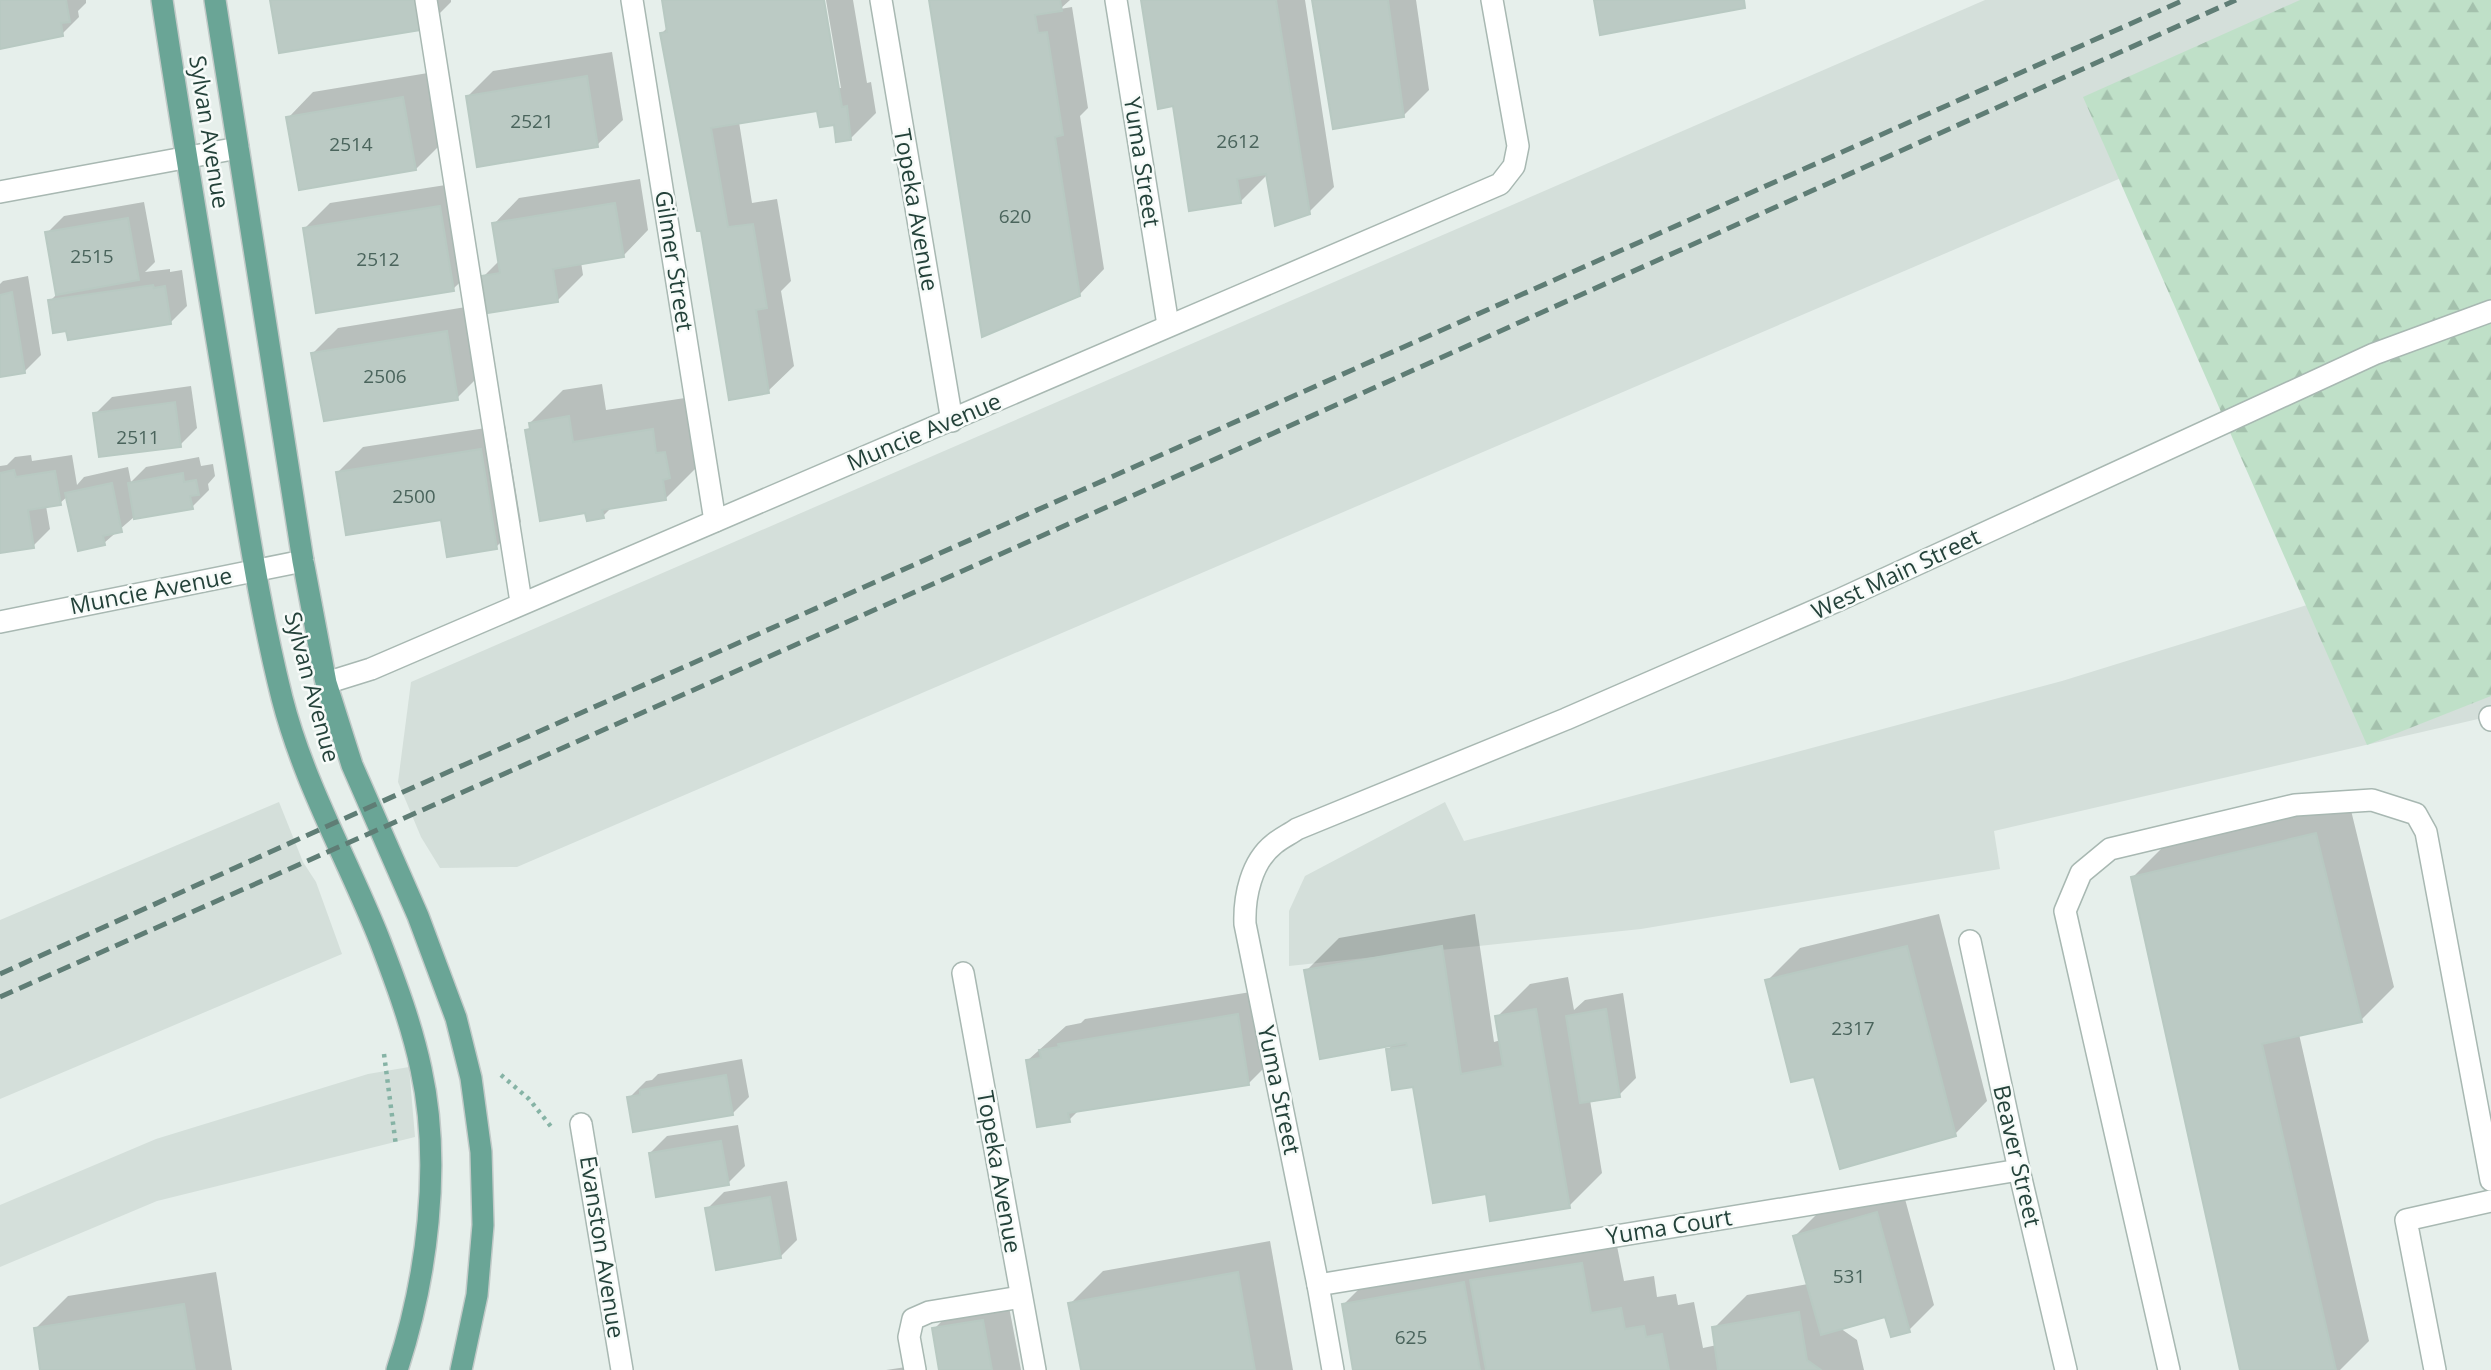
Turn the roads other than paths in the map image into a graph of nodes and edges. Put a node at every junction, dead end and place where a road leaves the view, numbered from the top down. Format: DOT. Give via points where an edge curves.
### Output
graph roads {
  1 [pos="162,0"];
  2 [pos="215,0"];
  3 [pos="426,0"];
  4 [pos="632,0"];
  5 [pos="881,0"];
  6 [pos="1116,0"];
  7 [pos="1492,0"];
  8 [pos="239,148"];
  9 [pos="186,158"];
  10 [pos="0,192"];
  11 [pos="2491,311"];
  12 [pos="1168,324"];
  13 [pos="952,421"];
  14 [pos="715,521"];
  15 [pos="303,561"];
  16 [pos="256,570"];
  17 [pos="521,602"];
  18 [pos="0,622"];
  19 [pos="326,683"];
  20 [pos="1297,829"];
  21 [pos="1970,941"];
  22 [pos="963,973"];
  23 [pos="583,1133"];
  24 [pos="2020,1170"];
  25 [pos="2491,1180"];
  26 [pos="2491,1201"];
  27 [pos="1318,1284"];
  28 [pos="1021,1297"];
  29 [pos="397,1370"];
  30 [pos="461,1370"];
  31 [pos="622,1370"];
  32 [pos="915,1370"];
  33 [pos="1035,1370"];
  34 [pos="1333,1370"];
  35 [pos="2066,1370"];
  36 [pos="2169,1370"];
  37 [pos="2435,1370"];
  1 -- 9 [label="main road, Sylvan Avenue"];
  2 -- 8 [label="main road, Sylvan Avenue"];
  3 -- 17 [label="street"];
  4 -- 14 [label="street, Gilmer Street"];
  5 -- 13 [label="street, Topeka Avenue"];
  6 -- 12 [label="street, Yuma Street"];
  7 -- 12 [label="street, Muncie Avenue" via="1518,146 1514,166 1500,184"];
  8 -- 9 [label="street"];
  8 -- 15 [label="main road, Sylvan Avenue"];
  9 -- 10 [label="street"];
  9 -- 16 [label="main road, Sylvan Avenue"];
  11 -- 20 [label="street, West Main Street" via="2374,354 1827,606"];
  12 -- 13 [label="street, Muncie Avenue"];
  13 -- 14 [label="street, Muncie Avenue"];
  14 -- 17 [label="street, Muncie Avenue"];
  15 -- 16 [label="street, Muncie Avenue"];
  15 -- 19 [label="main road, Sylvan Avenue"];
  16 -- 18 [label="street, Muncie Avenue"];
  16 -- 29 [label="main road, Sylvan Avenue" via="282,698 300,756 380,941 421,1069 430,1202 422,1272"];
  17 -- 19 [label="street, Muncie Avenue" via="362,672"];
  19 -- 30 [label="main road, Sylvan Avenue" via="352,765 418,916 467,1055 481,1152 483,1225 477,1295"];
  20 -- 27 [label="street, Yuma Street" via="1272,845 1256,868 1244,898 1245,924"];
  21 -- 24 [label="street, Beaver Street"];
  22 -- 28 [label="street, Topeka Avenue"];
  23 -- 31 [label="street, Evanston Avenue"];
  24 -- 27 [label="street, Yuma Court"];
  24 -- 35 [label="street, Beaver Street"];
  25 -- 36 [label="street" via="2426,832 2416,814 2372,800 2295,805 2110,849 2081,873 2065,911"];
  26 -- 37 [label="street" via="2406,1220"];
  27 -- 34 [label="street, Yuma Street"];
  28 -- 32 [label="street" via="929,1312 913,1319 909,1337"];
  28 -- 33 [label="street, Topeka Avenue"];
}
